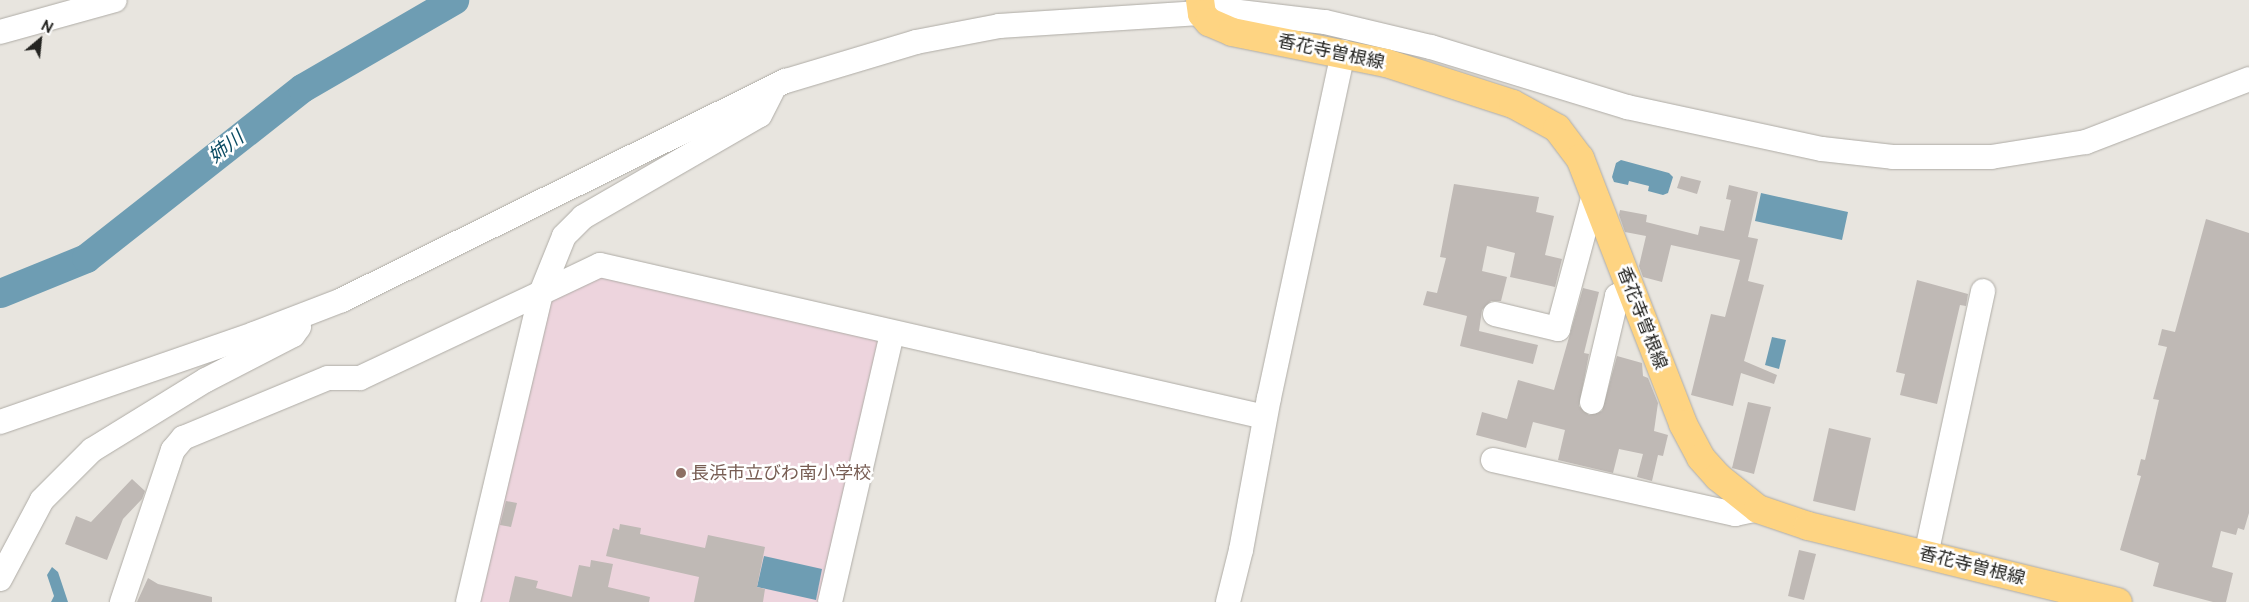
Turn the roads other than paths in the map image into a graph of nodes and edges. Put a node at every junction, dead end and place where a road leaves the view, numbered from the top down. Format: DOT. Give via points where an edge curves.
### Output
graph roads {
  1 [pos="115,0"];
  2 [pos="1201,7"];
  3 [pos="0,32"];
  4 [pos="1343,52"];
  5 [pos="2249,78"];
  6 [pos="774,86"];
  7 [pos="1594,195"];
  8 [pos="1630,289"];
  9 [pos="1983,291"];
  10 [pos="541,293"];
  11 [pos="312,312"];
  12 [pos="1495,314"];
  13 [pos="892,333"];
  14 [pos="1592,402"];
  15 [pos="1265,417"];
  16 [pos="0,422"];
  17 [pos="1493,460"];
  18 [pos="1758,509"];
  19 [pos="1926,555"];
  20 [pos="0,579"];
  21 [pos="122,602"];
  22 [pos="468,602"];
  23 [pos="830,602"];
  24 [pos="1228,602"];
  25 [pos="2118,602"];
  1 -- 3 [label="street"];
  2 -- 4 [label="main road, 香花寺曽根線" via="1209,22 1232,32"];
  2 -- 5 [label="street" via="1325,22 1431,48 1627,107 1822,149 1893,157 1991,157 2086,142"];
  2 -- 6 [label="street" via="999,26 907,45"];
  4 -- 7 [label="main road, 香花寺曽根線" via="1513,104 1546,120 1573,146"];
  4 -- 15 [label="street"];
  6 -- 10 [label="street" via="760,115 583,217 564,236"];
  6 -- 11 [label="street" via="404,271"];
  7 -- 8 [label="main road, 香花寺曽根線"];
  7 -- 12 [label="street" via="1558,329"];
  8 -- 14 [label="street" via="1617,296"];
  8 -- 18 [label="main road, 香花寺曽根線" via="1683,424 1702,458 1718,478"];
  9 -- 19 [label="street"];
  10 -- 13 [label="street" via="600,265"];
  10 -- 21 [label="street" via="360,378 328,378 183,438 173,450"];
  10 -- 22 [label="street"];
  11 -- 16 [label="street"];
  11 -- 20 [label="street" via="293,335 206,380 92,450 42,500"];
  13 -- 15 [label="street"];
  13 -- 23 [label="street"];
  15 -- 24 [label="street" via="1241,550"];
  17 -- 18 [label="street" via="1735,514"];
  18 -- 19 [label="main road, 香花寺曽根線" via="1808,526"];
  19 -- 25 [label="main road, 香花寺曽根線"];
}
